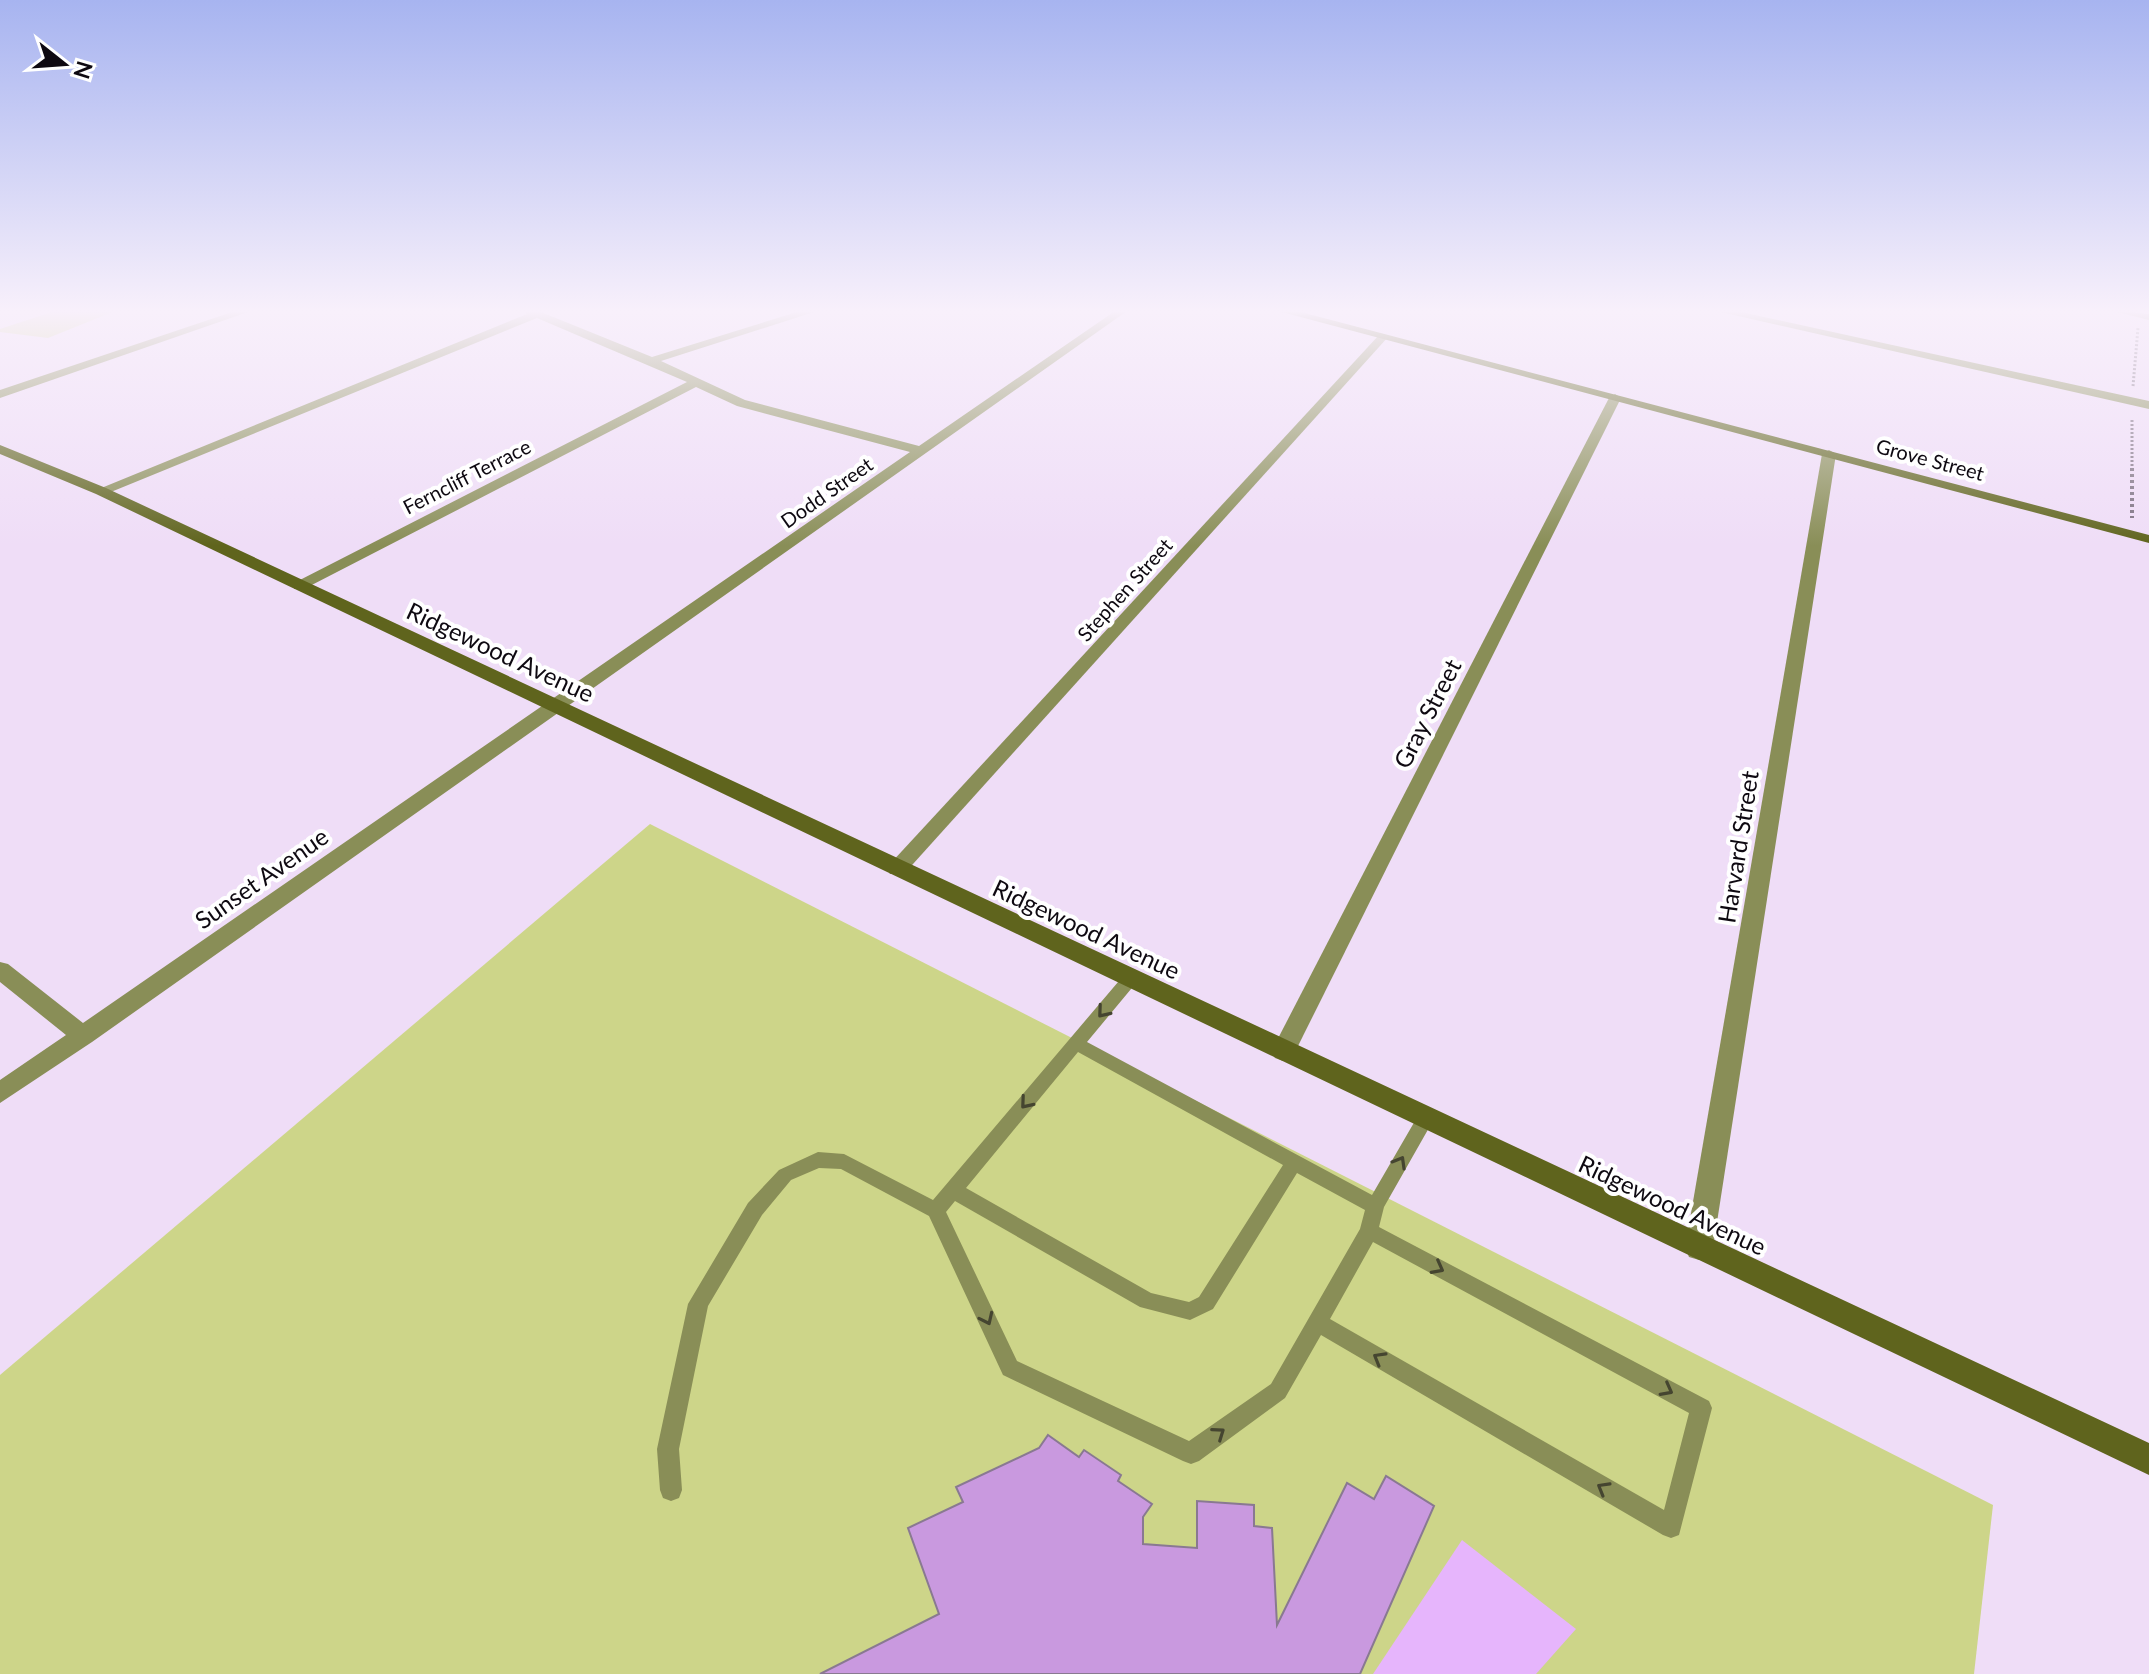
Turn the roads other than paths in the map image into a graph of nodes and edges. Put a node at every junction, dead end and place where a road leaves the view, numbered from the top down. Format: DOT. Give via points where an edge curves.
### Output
graph roads {
  1 [pos="348,389"];
  2 [pos="682,389"];
  3 [pos="711,389"];
  4 [pos="1010,389"];
  5 [pos="1335,389"];
  6 [pos="1581,389"];
  7 [pos="2078,389"];
  8 [pos="1615,398"];
  9 [pos="2149,405"];
  10 [pos="0,449"];
  11 [pos="921,451"];
  12 [pos="1829,454"];
  13 [pos="101,491"];
  14 [pos="2149,539"];
  15 [pos="299,586"];
  16 [pos="554,707"];
  17 [pos="897,869"];
  18 [pos="0,970"];
  19 [pos="1130,979"];
  20 [pos="84,1036"];
  21 [pos="1077,1044"];
  22 [pos="1283,1052"];
  23 [pos="0,1093"];
  24 [pos="1425,1119"];
  25 [pos="1294,1162"];
  26 [pos="953,1190"];
  27 [pos="1375,1206"];
  28 [pos="936,1210"];
  29 [pos="1369,1231"];
  30 [pos="1699,1248"];
  31 [pos="1317,1322"];
  32 [pos="2149,1459"];
  33 [pos="671,1490"];
  1 -- 13 [label="street"];
  2 -- 15 [label="street, Ferncliff Terrace"];
  3 -- 11 [label="street" via="741,403"];
  4 -- 11 [label="street, Dodd Street"];
  5 -- 17 [label="street, Stephen Street"];
  6 -- 8 [label="street, Grove Street"];
  7 -- 9 [label="street"];
  8 -- 12 [label="street, Grove Street"];
  8 -- 22 [label="street, Gray Street"];
  10 -- 13 [label="street, Ridgewood Avenue"];
  11 -- 16 [label="street, Dodd Street"];
  12 -- 14 [label="street, Grove Street"];
  12 -- 30 [label="street, Harvard Street"];
  13 -- 15 [label="street, Ridgewood Avenue"];
  15 -- 16 [label="street, Ridgewood Avenue"];
  16 -- 17 [label="street, Ridgewood Avenue"];
  16 -- 20 [label="street, Sunset Avenue"];
  17 -- 19 [label="street, Ridgewood Avenue"];
  18 -- 20 [label="street"];
  19 -- 21 [label="lane, one-way"];
  19 -- 22 [label="street, Ridgewood Avenue"];
  20 -- 23 [label="street, Sunset Avenue"];
  21 -- 25 [label="lane"];
  21 -- 26 [label="lane, one-way"];
  22 -- 24 [label="street, Ridgewood Avenue"];
  27 -- 24 [label="lane, one-way"];
  24 -- 30 [label="street, Ridgewood Avenue"];
  25 -- 26 [label="lane" via="1206,1303 1190,1311 1147,1301"];
  25 -- 27 [label="lane"];
  26 -- 28 [label="lane"];
  27 -- 29 [label="lane"];
  28 -- 31 [label="lane, one-way" via="1010,1368 1191,1453 1278,1391"];
  28 -- 33 [label="lane" via="844,1162 818,1160 785,1175 755,1209 698,1304 668,1449"];
  29 -- 31 [label="lane"];
  29 -- 31 [label="lane, one-way" via="1701,1408 1671,1527"];
  30 -- 32 [label="street, Ridgewood Avenue"];
}
